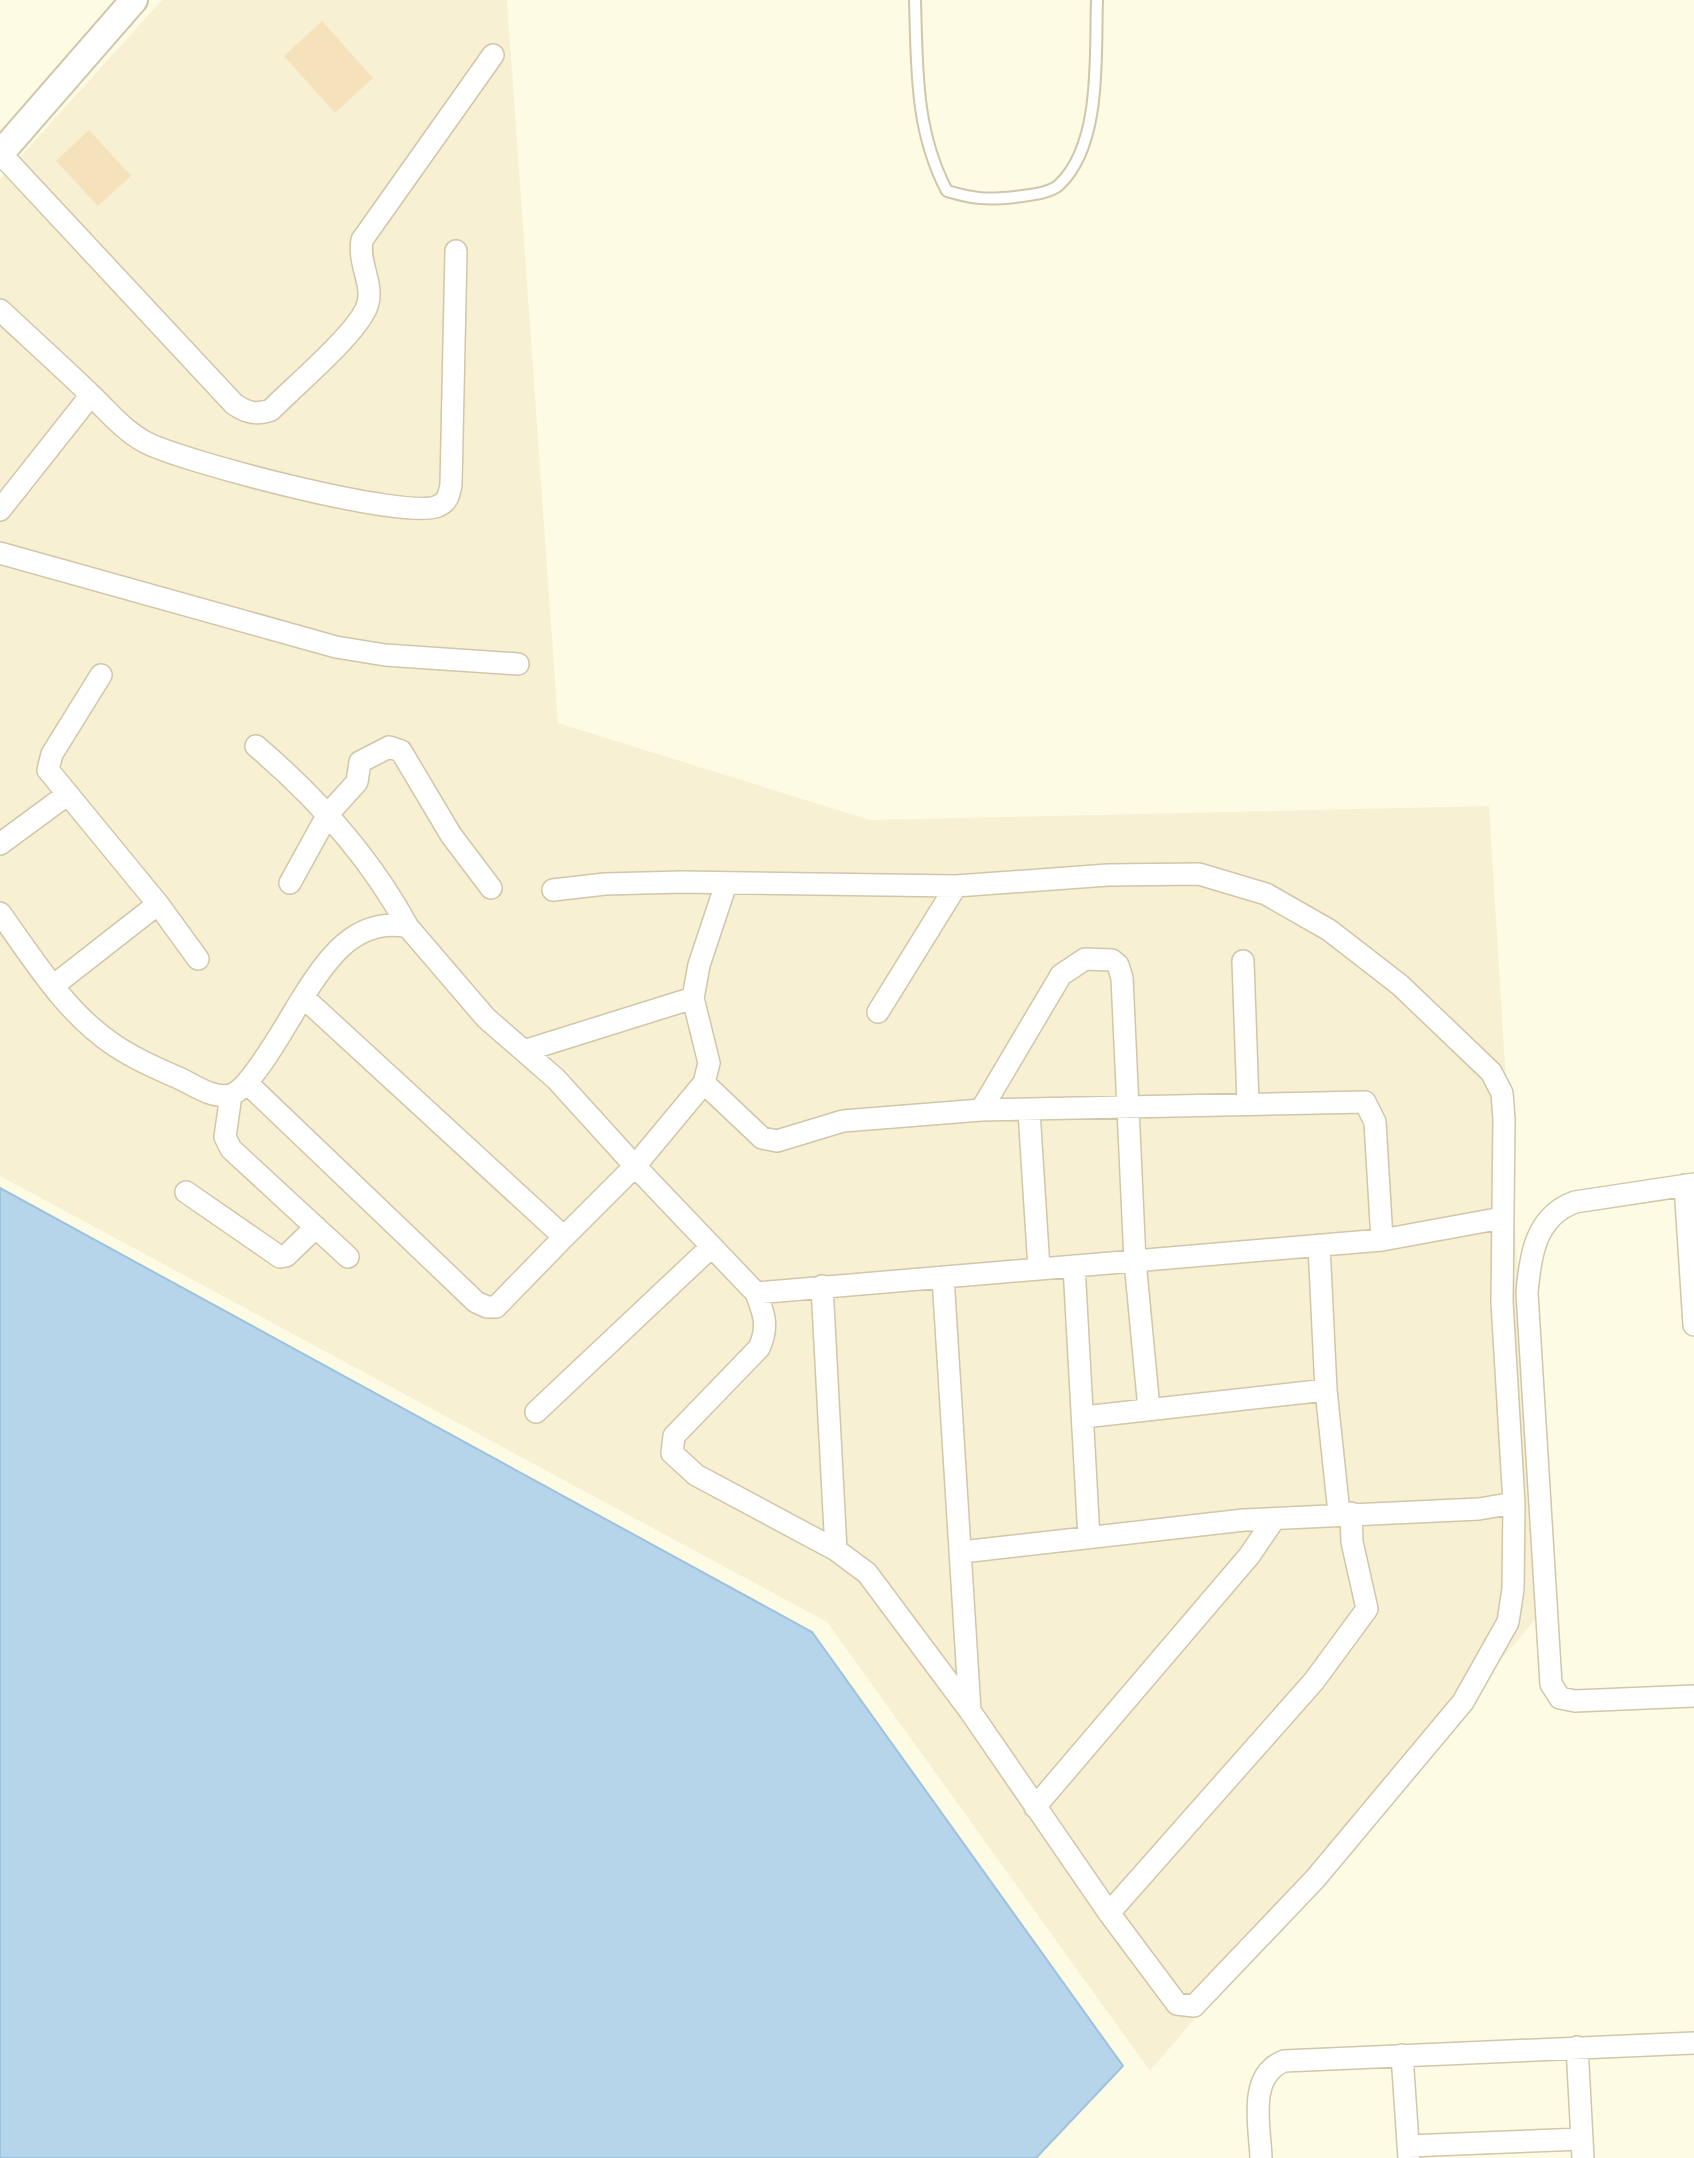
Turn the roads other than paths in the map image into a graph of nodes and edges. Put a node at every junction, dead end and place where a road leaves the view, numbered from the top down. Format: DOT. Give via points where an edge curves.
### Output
graph roads {
  1 [pos="134,0"];
  2 [pos="915,0"];
  3 [pos="1097,0"];
  4 [pos="493,55"];
  5 [pos="0,153"];
  6 [pos="456,251"];
  7 [pos="0,310"];
  8 [pos="91,395"];
  9 [pos="0,510"];
  10 [pos="0,553"];
  11 [pos="518,664"];
  12 [pos="101,674"];
  13 [pos="256,746"];
  14 [pos="68,794"];
  15 [pos="328,814"];
  16 [pos="0,844"];
  17 [pos="290,883"];
  18 [pos="726,884"];
  19 [pos="956,886"];
  20 [pos="491,888"];
  21 [pos="552,890"];
  22 [pos="158,904"];
  23 [pos="0,912"];
  24 [pos="408,927"];
  25 [pos="198,959"];
  26 [pos="1242,961"];
  27 [pos="53,986"];
  28 [pos="303,997"];
  29 [pos="693,998"];
  30 [pos="878,1012"];
  31 [pos="527,1050"];
  32 [pos="704,1083"];
  33 [pos="239,1089"];
  34 [pos="1248,1103"];
  35 [pos="1127,1105"];
  36 [pos="981,1110"];
  37 [pos="1029,1111"];
  38 [pos="635,1166"];
  39 [pos="1689,1185"];
  40 [pos="186,1192"];
  41 [pos="1502,1218"];
  42 [pos="316,1227"];
  43 [pos="564,1237"];
  44 [pos="1382,1240"];
  45 [pos="1319,1245"];
  46 [pos="710,1248"];
  47 [pos="348,1257"];
  48 [pos="1135,1261"];
  49 [pos="1074,1266"];
  50 [pos="1039,1269"];
  51 [pos="943,1277"];
  52 [pos="822,1286"];
  53 [pos="756,1293"];
  54 [pos="1694,1325"];
  55 [pos="1326,1390"];
  56 [pos="1149,1409"];
  57 [pos="536,1412"];
  58 [pos="1084,1418"];
  59 [pos="1514,1503"];
  60 [pos="1345,1513"];
  61 [pos="1273,1521"];
  62 [pos="1089,1538"];
  63 [pos="835,1550"];
  64 [pos="962,1552"];
  65 [pos="1694,1696"];
  66 [pos="970,1711"];
  67 [pos="1035,1807"];
  68 [pos="1110,1913"];
  69 [pos="1694,2043"];
  70 [pos="1577,2047"];
  71 [pos="1402,2055"];
  72 [pos="1582,2148"];
  73 [pos="1409,2152"];
  74 [pos="1261,2158"];
  1 -- 5 [label="street"];
  2 -- 3 [label="lane" via="918,107 933,166 947,191 979,201 1036,194 1059,186 1080,156 1090,114"];
  4 -- 5 [label="street" via="362,240 359,257 369,289 357,325 271,410 258,414 234,404"];
  6 -- 8 [label="street" via="452,485 438,507 361,502 178,455 145,442"];
  7 -- 8 [label="street"];
  8 -- 9 [label="street"];
  10 -- 11 [label="street" via="336,647"];
  12 -- 14 [label="street" via="49,762 48,771"];
  13 -- 15 [label="street"];
  14 -- 16 [label="street"];
  14 -- 22 [label="street"];
  15 -- 17 [label="street"];
  15 -- 20 [label="street" via="357,782 363,760 397,747 451,835"];
  15 -- 24 [label="street" via="374,871"];
  18 -- 19 [label="street"];
  18 -- 21 [label="street" via="606,884"];
  18 -- 29 [label="street"];
  19 -- 30 [label="street"];
  19 -- 41 [label="street" via="1199,874 1266,894 1329,930 1400,985 1491,1072 1502,1093"];
  22 -- 25 [label="street"];
  22 -- 27 [label="street"];
  23 -- 27 [label="street"];
  24 -- 28 [label="street" via="373,926 349,940 324,963"];
  24 -- 31 [label="street" via="486,1018"];
  26 -- 34 [label="street"];
  27 -- 33 [label="street" via="86,1023 115,1046 212,1094"];
  28 -- 33 [label="street"];
  28 -- 43 [label="street"];
  29 -- 31 [label="street"];
  29 -- 32 [label="street" via="709,1063"];
  31 -- 38 [label="street"];
  32 -- 36 [label="street" via="762,1138 777,1141 843,1121"];
  32 -- 38 [label="street"];
  33 -- 42 [label="street" via="227,1107 225,1137 232,1149"];
  33 -- 43 [label="street" via="476,1302 496,1307"];
  34 -- 35 [label="street"];
  34 -- 44 [label="street" via="1365,1102 1376,1122"];
  35 -- 36 [label="street" via="1121,971 1112,960 1085,959 1061,975"];
  35 -- 37 [label="street"];
  35 -- 48 [label="street"];
  36 -- 37 [label="street"];
  37 -- 50 [label="street"];
  38 -- 43 [label="street"];
  38 -- 46 [label="street"];
  39 -- 54 [label="street"];
  39 -- 65 [label="street" via="1558,1208 1543,1223 1536,1241 1527,1293 1551,1685 1560,1698 1575,1701"];
  40 -- 42 [label="street" via="280,1257"];
  41 -- 44 [label="street"];
  41 -- 59 [label="street" via="1502,1302"];
  42 -- 47 [label="street"];
  44 -- 45 [label="street"];
  45 -- 48 [label="street"];
  45 -- 55 [label="street"];
  46 -- 53 [label="street"];
  46 -- 57 [label="street"];
  48 -- 49 [label="street"];
  48 -- 56 [label="street"];
  49 -- 50 [label="street"];
  49 -- 58 [label="street"];
  50 -- 51 [label="street"];
  51 -- 52 [label="street"];
  51 -- 64 [label="street"];
  52 -- 53 [label="street"];
  52 -- 63 [label="street"];
  53 -- 63 [label="street" via="766,1334 759,1348 674,1436 672,1453 696,1475"];
  55 -- 56 [label="street"];
  55 -- 60 [label="street"];
  56 -- 58 [label="street"];
  58 -- 62 [label="street"];
  59 -- 60 [label="street" via="1479,1509"];
  59 -- 68 [label="street" via="1508,1622 1463,1702 1315,1879 1194,2006 1177,2004"];
  60 -- 61 [label="street"];
  60 -- 68 [label="street" via="1367,1609 1361,1621"];
  61 -- 62 [label="street" via="1244,1520"];
  61 -- 67 [label="street" via="1249,1556"];
  62 -- 64 [label="street"];
  63 -- 66 [label="street" via="867,1573 888,1597"];
  64 -- 66 [label="street"];
  66 -- 67 [label="street"];
  67 -- 68 [label="street"];
  69 -- 70 [label="street"];
  70 -- 71 [label="street"];
  70 -- 72 [label="street"];
  71 -- 73 [label="street"];
  71 -- 74 [label="street" via="1284,2061 1272,2066 1262,2078 1259,2093"];
  72 -- 73 [label="street"];
}
